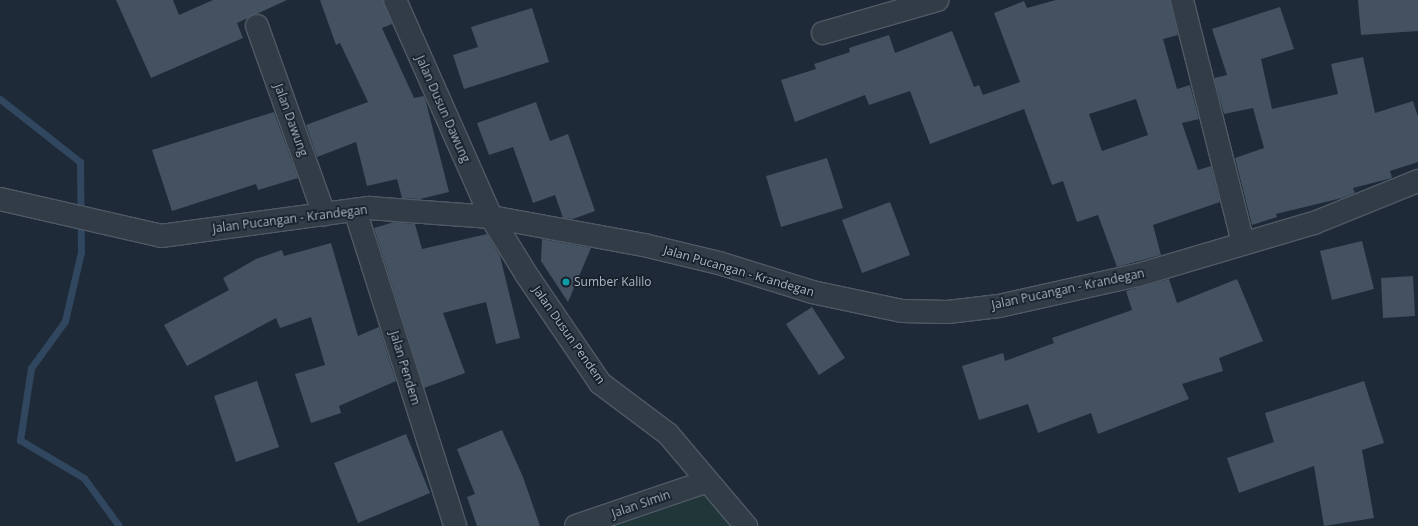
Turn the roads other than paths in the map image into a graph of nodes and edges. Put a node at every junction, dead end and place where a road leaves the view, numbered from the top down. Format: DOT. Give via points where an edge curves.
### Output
graph roads {
  1 [pos="395,0"];
  2 [pos="937,0"];
  3 [pos="1182,0"];
  4 [pos="257,26"];
  5 [pos="823,33"];
  6 [pos="1418,181"];
  7 [pos="0,199"];
  8 [pos="355,210"];
  9 [pos="324,214"];
  10 [pos="491,217"];
  11 [pos="1243,244"];
  12 [pos="705,482"];
  13 [pos="455,526"];
  14 [pos="576,526"];
  15 [pos="746,526"];
  1 -- 10 [label="street, Jalan Dusun Dawung"];
  2 -- 5 [label="street"];
  3 -- 11 [label="street"];
  4 -- 9 [label="street, Jalan Dawung"];
  6 -- 11 [label="street, Jalan Pucangan - Krandegan" via="1314,223"];
  7 -- 9 [label="street, Jalan Pucangan - Krandegan" via="55,214 160,236"];
  8 -- 9 [label="street, Jalan Pucangan - Krandegan"];
  8 -- 10 [label="street, Jalan Pucangan - Krandegan"];
  8 -- 13 [label="street, Jalan Pendem"];
  10 -- 11 [label="street, Jalan Pucangan - Krandegan" via="644,245 719,263 812,292 902,311 948,312 999,306 1138,275"];
  10 -- 12 [label="street, Jalan Dusun Pendem" via="600,383 668,434"];
  12 -- 14 [label="street, Jalan Simin"];
  12 -- 15 [label="street, Jalan Dusun Pendem"];
}
